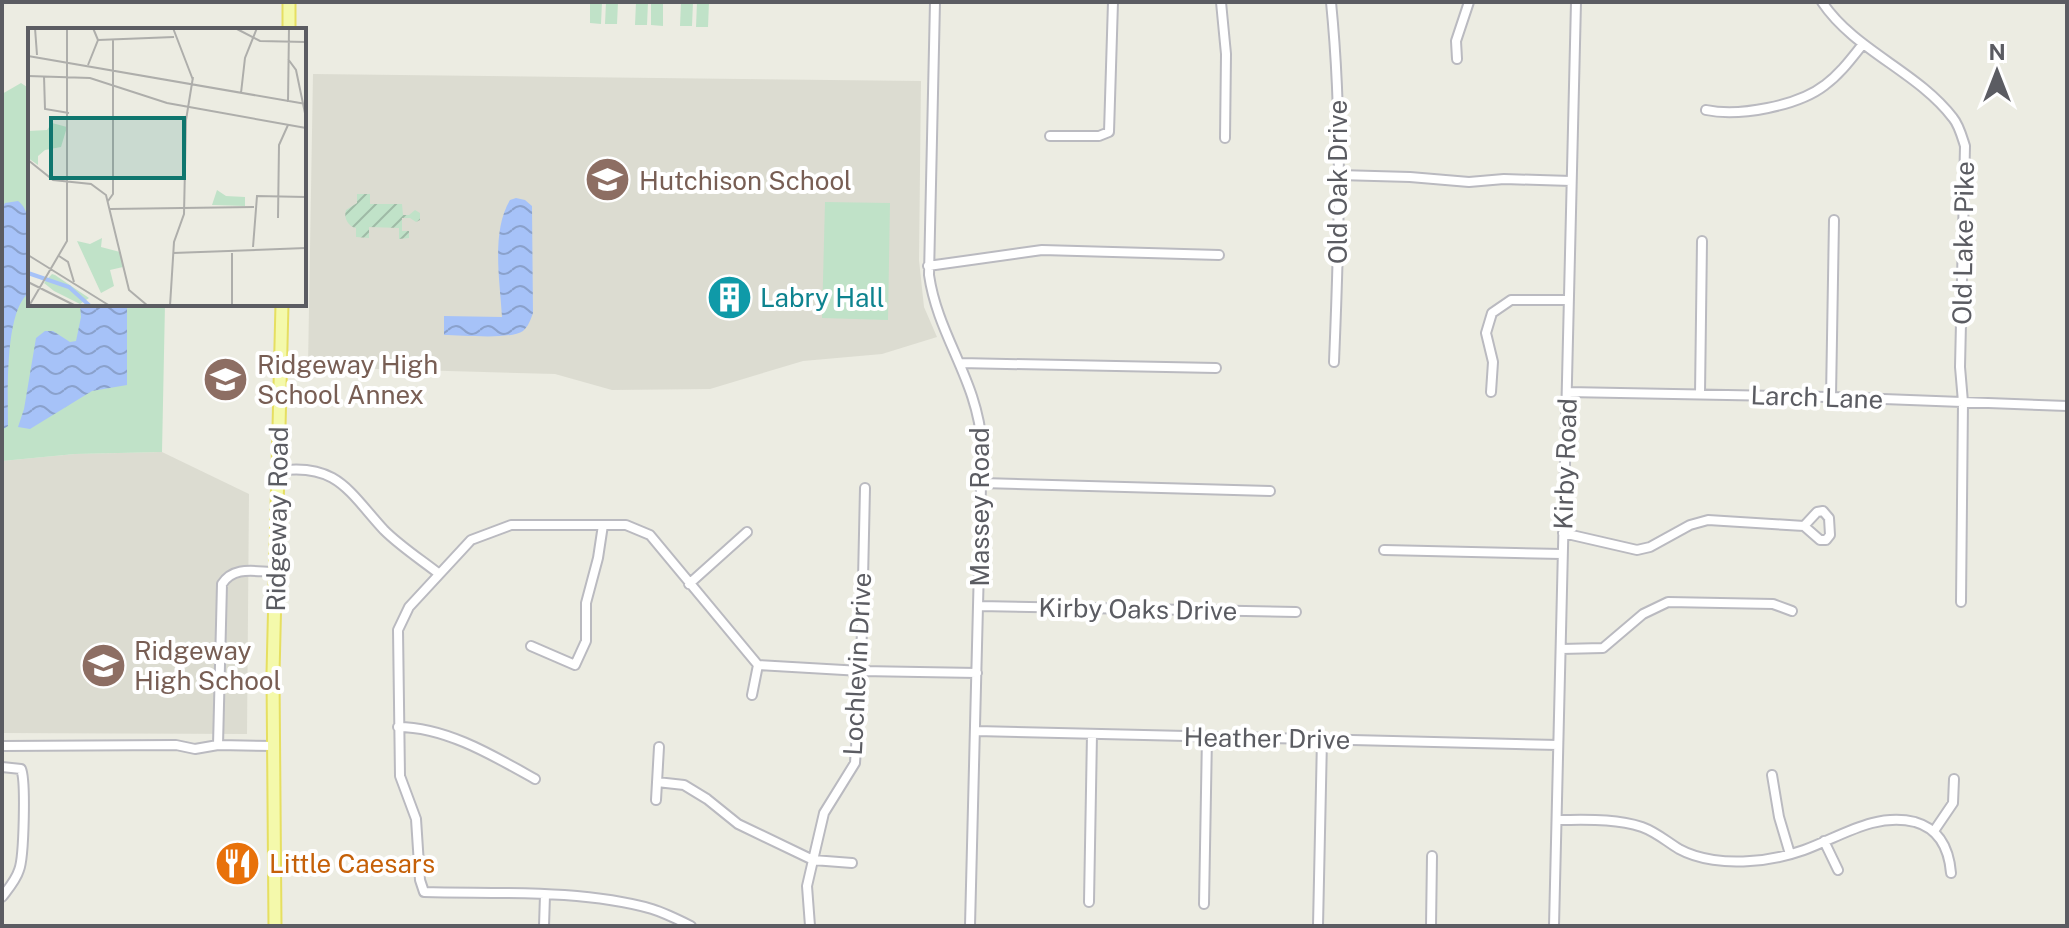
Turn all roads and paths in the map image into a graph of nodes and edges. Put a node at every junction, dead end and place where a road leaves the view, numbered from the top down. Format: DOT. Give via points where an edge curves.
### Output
graph roads {
  1 [pos="289,2"];
  2 [pos="935,2"];
  3 [pos="1113,2"];
  4 [pos="1221,2"];
  5 [pos="1331,2"];
  6 [pos="1469,2"];
  7 [pos="1576,2"];
  8 [pos="1822,2"];
  9 [pos="289,28"];
  10 [pos="1863,44"];
  11 [pos="1457,59"];
  12 [pos="1706,110"];
  13 [pos="1050,136"];
  14 [pos="1225,138"];
  15 [pos="1339,175"];
  16 [pos="1571,181"];
  17 [pos="1834,220"];
  18 [pos="1702,241"];
  19 [pos="1219,255"];
  20 [pos="928,266"];
  21 [pos="1568,300"];
  22 [pos="282,306"];
  23 [pos="1334,362"];
  24 [pos="960,363"];
  25 [pos="1216,368"];
  26 [pos="1491,392"];
  27 [pos="1567,392"];
  28 [pos="1700,394"];
  29 [pos="1831,397"];
  30 [pos="1963,402"];
  31 [pos="2067,406"];
  32 [pos="277,471"];
  33 [pos="982,483"];
  34 [pos="865,488"];
  35 [pos="1270,491"];
  36 [pos="603,525"];
  37 [pos="1804,526"];
  38 [pos="747,532"];
  39 [pos="1563,533"];
  40 [pos="1384,550"];
  41 [pos="1562,554"];
  42 [pos="276,572"];
  43 [pos="438,573"];
  44 [pos="689,584"];
  45 [pos="1961,602"];
  46 [pos="979,606"];
  47 [pos="1792,611"];
  48 [pos="1296,612"];
  49 [pos="531,646"];
  50 [pos="1561,649"];
  51 [pos="758,665"];
  52 [pos="861,671"];
  53 [pos="977,673"];
  54 [pos="752,695"];
  55 [pos="398,727"];
  56 [pos="976,731"];
  57 [pos="1092,734"];
  58 [pos="1207,736"];
  59 [pos="1322,739"];
  60 [pos="218,745"];
  61 [pos="1558,745"];
  62 [pos="2,746"];
  63 [pos="275,746"];
  64 [pos="659,747"];
  65 [pos="2,767"];
  66 [pos="1772,775"];
  67 [pos="535,779"];
  68 [pos="1954,779"];
  69 [pos="657,782"];
  70 [pos="656,800"];
  71 [pos="1557,820"];
  72 [pos="1934,831"];
  73 [pos="1824,841"];
  74 [pos="1790,854"];
  75 [pos="1432,856"];
  76 [pos="813,860"];
  77 [pos="852,863"];
  78 [pos="1838,870"];
  79 [pos="1951,873"];
  80 [pos="3,894"];
  81 [pos="545,895"];
  82 [pos="1089,902"];
  83 [pos="1204,904"];
  84 [pos="275,926"];
  85 [pos="544,926"];
  86 [pos="691,926"];
  87 [pos="810,926"];
  88 [pos="970,926"];
  89 [pos="1318,926"];
  90 [pos="1431,926"];
  91 [pos="1554,926"];
  1 -- 9 [label="main road"];
  2 -- 20 [label="street, Massey Road"];
  3 -- 13 [label="street" via="1109,132 1095,137"];
  4 -- 14 [label="street"];
  5 -- 15 [label="street, Old Oak Drive"];
  6 -- 11 [label="street" via="1456,41"];
  7 -- 16 [label="street, Kirby Road"];
  8 -- 10 [label="street, Old Lake Pike"];
  10 -- 12 [label="street" via="1814,93 1744,112"];
  10 -- 30 [label="street, Old Lake Pike" via="1936,99 1955,120 1965,146"];
  15 -- 16 [label="street"];
  15 -- 23 [label="street, Old Oak Drive"];
  16 -- 21 [label="street, Kirby Road"];
  17 -- 29 [label="street"];
  18 -- 28 [label="street"];
  19 -- 20 [label="street" via="1042,250"];
  20 -- 24 [label="street, Massey Road" via="938,312"];
  21 -- 26 [label="street" via="1511,300 1492,313 1486,333 1493,362"];
  21 -- 27 [label="street, Kirby Road"];
  22 -- 32 [label="main road, Ridgeway Road"];
  24 -- 25 [label="street"];
  24 -- 33 [label="street, Massey Road" via="979,416"];
  27 -- 28 [label="street, Larch Lane"];
  27 -- 39 [label="street, Kirby Road"];
  28 -- 29 [label="street, Larch Lane"];
  29 -- 30 [label="street, Larch Lane"];
  30 -- 31 [label="street, Larch Lane"];
  30 -- 45 [label="street, Old Lake Pike"];
  32 -- 42 [label="main road, Ridgeway Road"];
  32 -- 43 [label="street" via="300,467 349,487 386,532"];
  33 -- 35 [label="street"];
  33 -- 46 [label="street, Massey Road"];
  34 -- 52 [label="street, Lochlevin Drive"];
  36 -- 43 [label="street" via="511,525 471,540"];
  36 -- 44 [label="street" via="626,525 650,535"];
  36 -- 49 [label="street" via="586,603 586,641 575,665"];
  37 -- 39 [label="street" via="1708,520 1637,550"];
  38 -- 44 [label="street"];
  39 -- 41 [label="street, Kirby Road"];
  40 -- 41 [label="street"];
  41 -- 50 [label="street, Kirby Road"];
  42 -- 60 [label="street" via="236,571 222,584"];
  42 -- 63 [label="main road, Ridgeway Road"];
  43 -- 55 [label="street" via="409,607 398,630"];
  44 -- 51 [label="street"];
  46 -- 48 [label="street, Kirby Oaks Drive"];
  46 -- 53 [label="street, Massey Road"];
  47 -- 50 [label="street" via="1773,604 1668,602 1643,614 1603,648"];
  50 -- 61 [label="street, Kirby Road"];
  51 -- 52 [label="street"];
  51 -- 54 [label="street"];
  52 -- 53 [label="street"];
  52 -- 76 [label="street, Lochlevin Drive" via="855,763 824,813"];
  53 -- 56 [label="street, Massey Road"];
  55 -- 67 [label="street" via="418,727 483,750"];
  55 -- 81 [label="street" via="400,776 416,819 424,892"];
  56 -- 57 [label="street, Heather Drive"];
  56 -- 88 [label="street, Massey Road"];
  57 -- 58 [label="street, Heather Drive"];
  57 -- 82 [label="street"];
  58 -- 59 [label="street, Heather Drive"];
  58 -- 83 [label="street"];
  59 -- 61 [label="street, Heather Drive"];
  59 -- 89 [label="street"];
  60 -- 62 [label="street"];
  60 -- 63 [label="street"];
  61 -- 71 [label="street, Kirby Road"];
  63 -- 84 [label="main road, Ridgeway Road"];
  64 -- 69 [label="street"];
  65 -- 80 [label="street" via="19,768 24,777 21,863"];
  66 -- 74 [label="street"];
  68 -- 72 [label="street" via="1953,803"];
  69 -- 70 [label="street"];
  69 -- 76 [label="street" via="684,785 738,824"];
  71 -- 74 [label="street" via="1636,825 1685,852 1717,860"];
  71 -- 91 [label="street, Kirby Road"];
  72 -- 73 [label="street" via="1912,822 1885,821"];
  72 -- 79 [label="street" via="1947,850"];
  73 -- 74 [label="street"];
  73 -- 78 [label="street"];
  75 -- 90 [label="street"];
  76 -- 77 [label="street"];
  76 -- 87 [label="street, Lochlevin Drive" via="807,886"];
  81 -- 85 [label="street"];
  81 -- 86 [label="street" via="652,909"];
}
